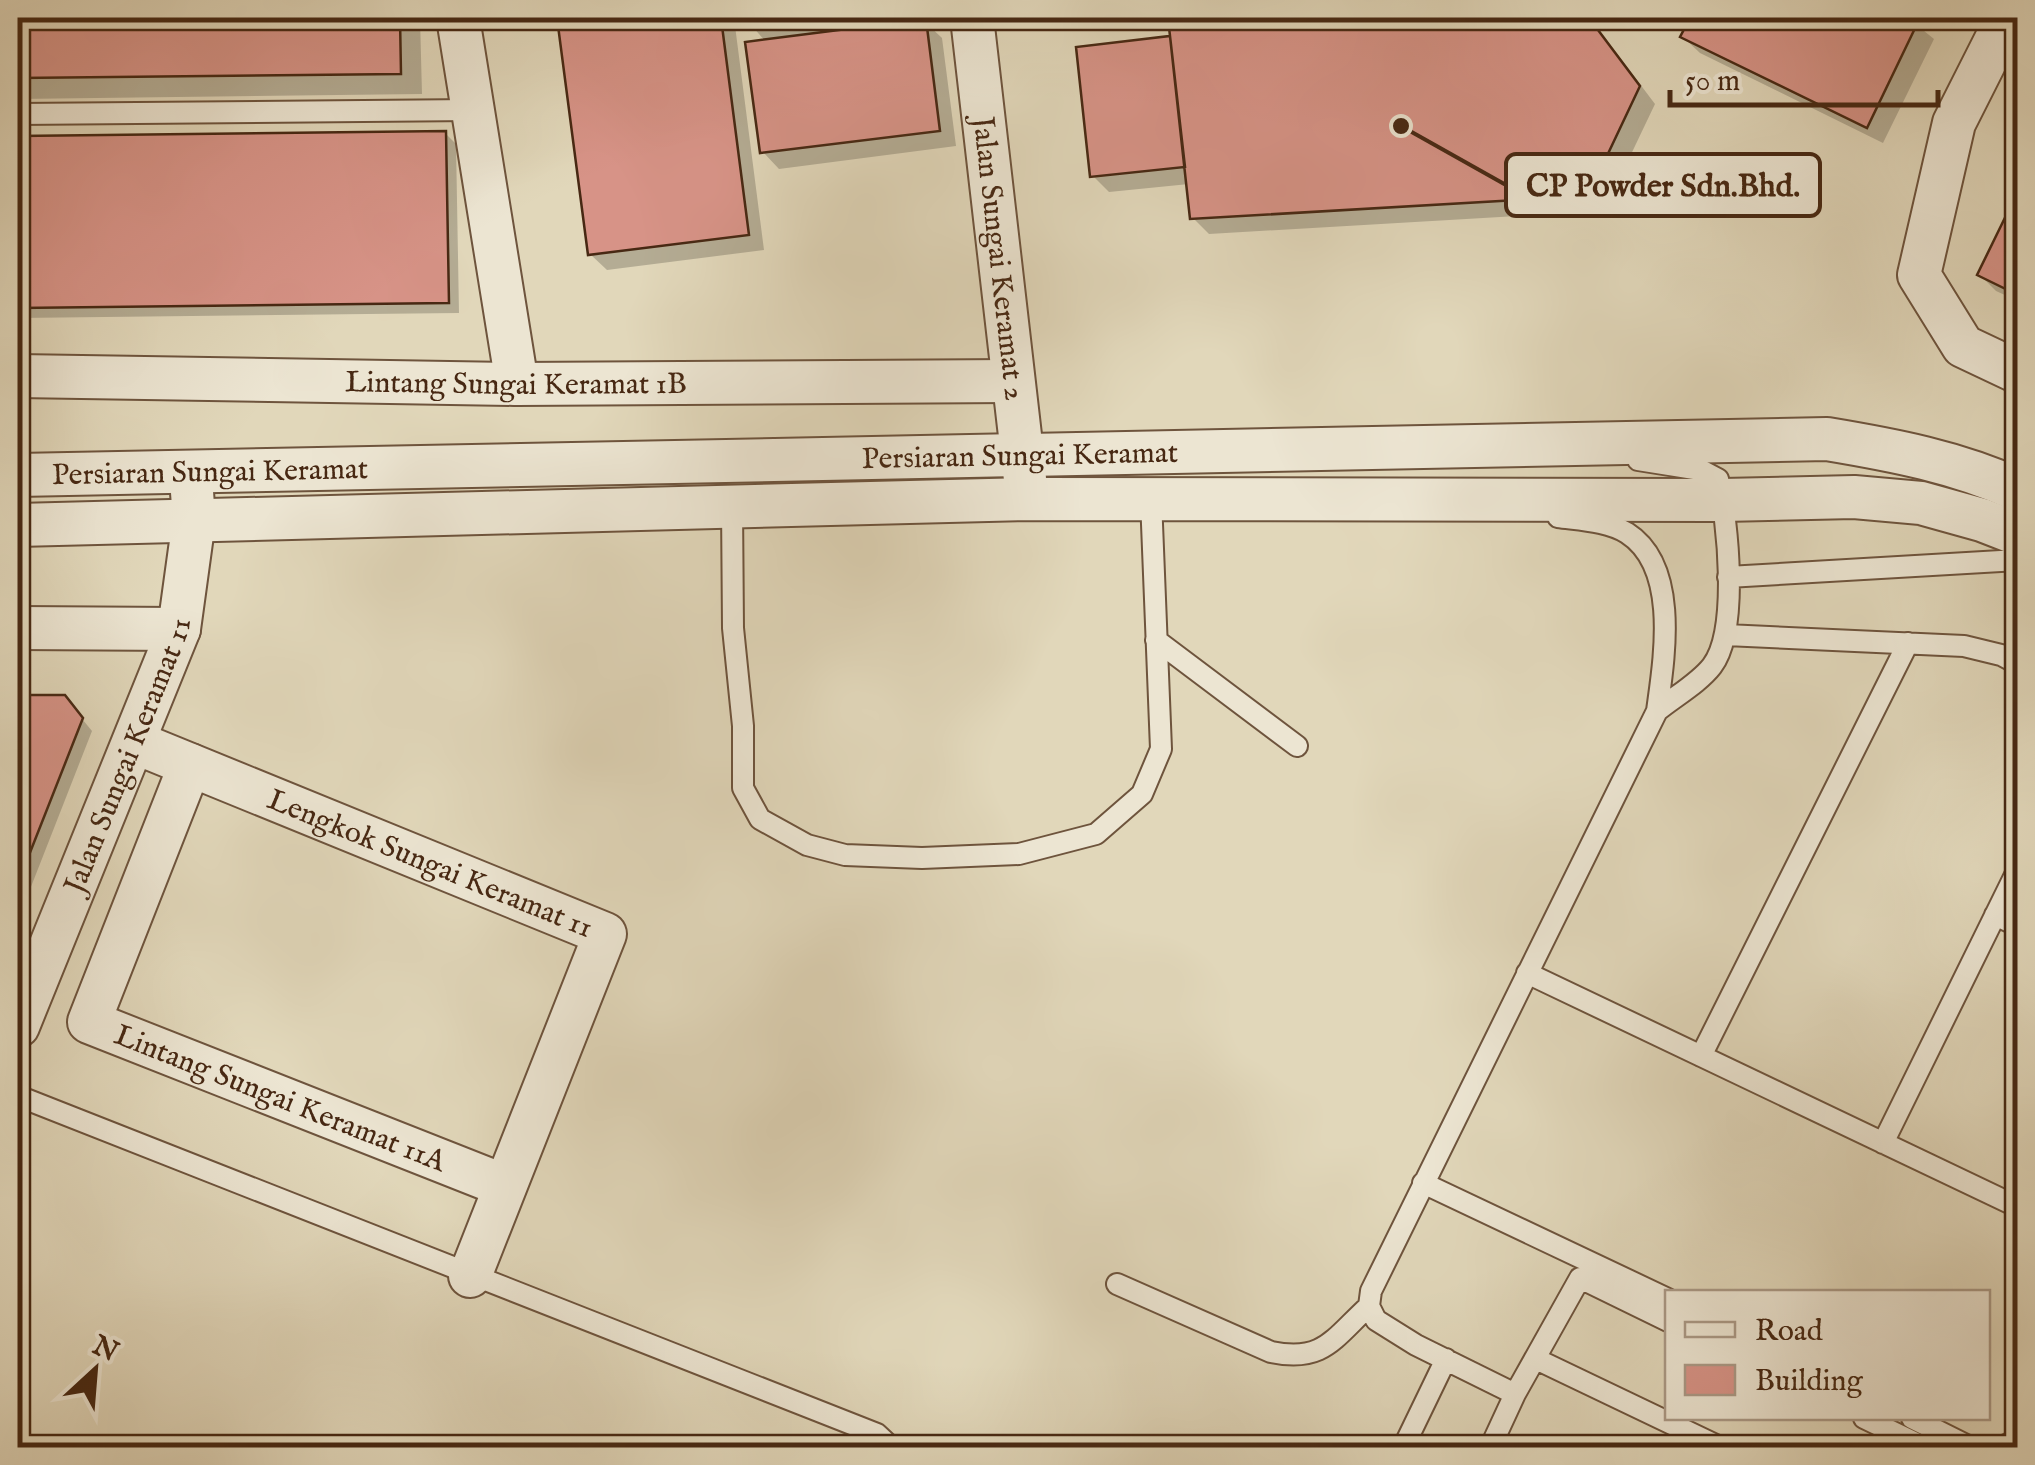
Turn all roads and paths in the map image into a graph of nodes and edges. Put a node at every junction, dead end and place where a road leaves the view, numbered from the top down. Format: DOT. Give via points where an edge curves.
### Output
graph roads {
  1 [pos="458,18"];
  2 [pos="972,18"];
  3 [pos="2006,18"];
  4 [pos="473,110"];
  5 [pos="18,114"];
  6 [pos="2018,372"];
  7 [pos="18,376"];
  8 [pos="1012,381"];
  9 [pos="518,384"];
  10 [pos="1558,443"];
  11 [pos="1022,453"];
  12 [pos="191,471"];
  13 [pos="18,475"];
  14 [pos="2018,490"];
  15 [pos="1028,499"];
  16 [pos="1151,499"];
  17 [pos="1438,500"];
  18 [pos="1724,500"];
  19 [pos="732,506"];
  20 [pos="194,520"];
  21 [pos="18,525"];
  22 [pos="2018,534"];
  23 [pos="2018,560"];
  24 [pos="1728,576"];
  25 [pos="18,628"];
  26 [pos="179,628"];
  27 [pos="1726,635"];
  28 [pos="1156,640"];
  29 [pos="1908,643"];
  30 [pos="2018,664"];
  31 [pos="1657,711"];
  32 [pos="134,742"];
  33 [pos="1297,746"];
  34 [pos="190,765"];
  35 [pos="2018,870"];
  36 [pos="1995,915"];
  37 [pos="2018,926"];
  38 [pos="1527,973"];
  39 [pos="18,1026"];
  40 [pos="1701,1056"];
  41 [pos="18,1096"];
  42 [pos="1883,1143"];
  43 [pos="1424,1183"];
  44 [pos="505,1186"];
  45 [pos="2018,1207"];
  46 [pos="470,1276"];
  47 [pos="1117,1284"];
  48 [pos="1665,1297"];
  49 [pos="1369,1306"];
  50 [pos="1665,1320"];
  51 [pos="1446,1359"];
  52 [pos="1536,1359"];
  53 [pos="1515,1394"];
  54 [pos="1868,1420"];
  55 [pos="1916,1420"];
  56 [pos="2018,1438"];
  57 [pos="892,1448"];
  58 [pos="1403,1448"];
  59 [pos="1490,1448"];
  60 [pos="1722,1448"];
  61 [pos="1926,1448"];
  62 [pos="1979,1448"];
  63 [pos="2000,1448"];
  1 -- 4 [label="street"];
  2 -- 8 [label="street, Jalan Sungai Keramat 2"];
  3 -- 6 [label="street" via="1954,123 1919,275 1962,346"];
  4 -- 5 [label="lane"];
  4 -- 9 [label="street"];
  7 -- 9 [label="street, Lintang Sungai Keramat 1B"];
  8 -- 9 [label="street, Lintang Sungai Keramat 1B"];
  8 -- 11 [label="street, Jalan Sungai Keramat 2"];
  10 -- 11 [label="street, Persiaran Sungai Keramat"];
  10 -- 14 [label="street, Persiaran Sungai Keramat" via="1827,439 1906,452"];
  10 -- 18 [label="lane" via="1701,470 1718,479"];
  11 -- 12 [label="street, Persiaran Sungai Keramat"];
  11 -- 15 [label="street, Jalan Sungai Keramat 2"];
  12 -- 13 [label="street, Persiaran Sungai Keramat"];
  12 -- 20 [label="street, Jalan Sungai Keramat 11"];
  15 -- 16 [label="street, Persiaran Sungai Keramat"];
  15 -- 19 [label="street, Persiaran Sungai Keramat"];
  16 -- 17 [label="street, Persiaran Sungai Keramat"];
  16 -- 28 [label="lane"];
  17 -- 18 [label="street, Persiaran Sungai Keramat"];
  17 -- 31 [label="lane" via="1628,534 1646,555 1664,603"];
  18 -- 22 [label="street, Persiaran Sungai Keramat" via="1921,503"];
  18 -- 24 [label="lane"];
  19 -- 20 [label="street, Persiaran Sungai Keramat"];
  19 -- 28 [label="lane" via="743,788 760,818 807,846 845,855 922,858 1019,854 1096,834 1142,794 1161,748"];
  20 -- 21 [label="street, Persiaran Sungai Keramat"];
  20 -- 26 [label="street, Jalan Sungai Keramat 11"];
  23 -- 24 [label="lane"];
  24 -- 27 [label="lane"];
  25 -- 26 [label="street"];
  26 -- 32 [label="street, Jalan Sungai Keramat 11"];
  27 -- 29 [label="lane"];
  27 -- 31 [label="lane" via="1712,666"];
  28 -- 33 [label="lane"];
  29 -- 30 [label="lane" via="1964,646"];
  29 -- 40 [label="lane"];
  31 -- 38 [label="lane"];
  32 -- 34 [label="street, Lengkok Sungai Keramat 11"];
  32 -- 39 [label="street, Jalan Sungai Keramat 11"];
  34 -- 44 [label="street, Lengkok Sungai Keramat 11" via="606,934"];
  34 -- 44 [label="street, Lintang Sungai Keramat 11A" via="89,1022"];
  35 -- 36 [label="lane"];
  36 -- 37 [label="lane"];
  36 -- 42 [label="lane"];
  38 -- 40 [label="lane"];
  38 -- 43 [label="lane"];
  40 -- 42 [label="lane"];
  41 -- 46 [label="lane"];
  42 -- 45 [label="lane"];
  43 -- 48 [label="lane"];
  43 -- 49 [label="lane"];
  44 -- 46 [label="street, Lengkok Sungai Keramat 11"];
  46 -- 57 [label="lane" via="877,1434"];
  47 -- 49 [label="lane" via="1296,1357 1328,1344"];
  49 -- 51 [label="lane" via="1376,1320"];
  50 -- 52 [label="lane" via="1580,1278"];
  51 -- 53 [label="lane"];
  51 -- 58 [label="lane"];
  52 -- 53 [label="lane"];
  52 -- 60 [label="lane"];
  53 -- 59 [label="lane"];
  54 -- 61 [label="lane"];
  55 -- 62 [label="lane"];
  56 -- 63 [label="lane"];
}
